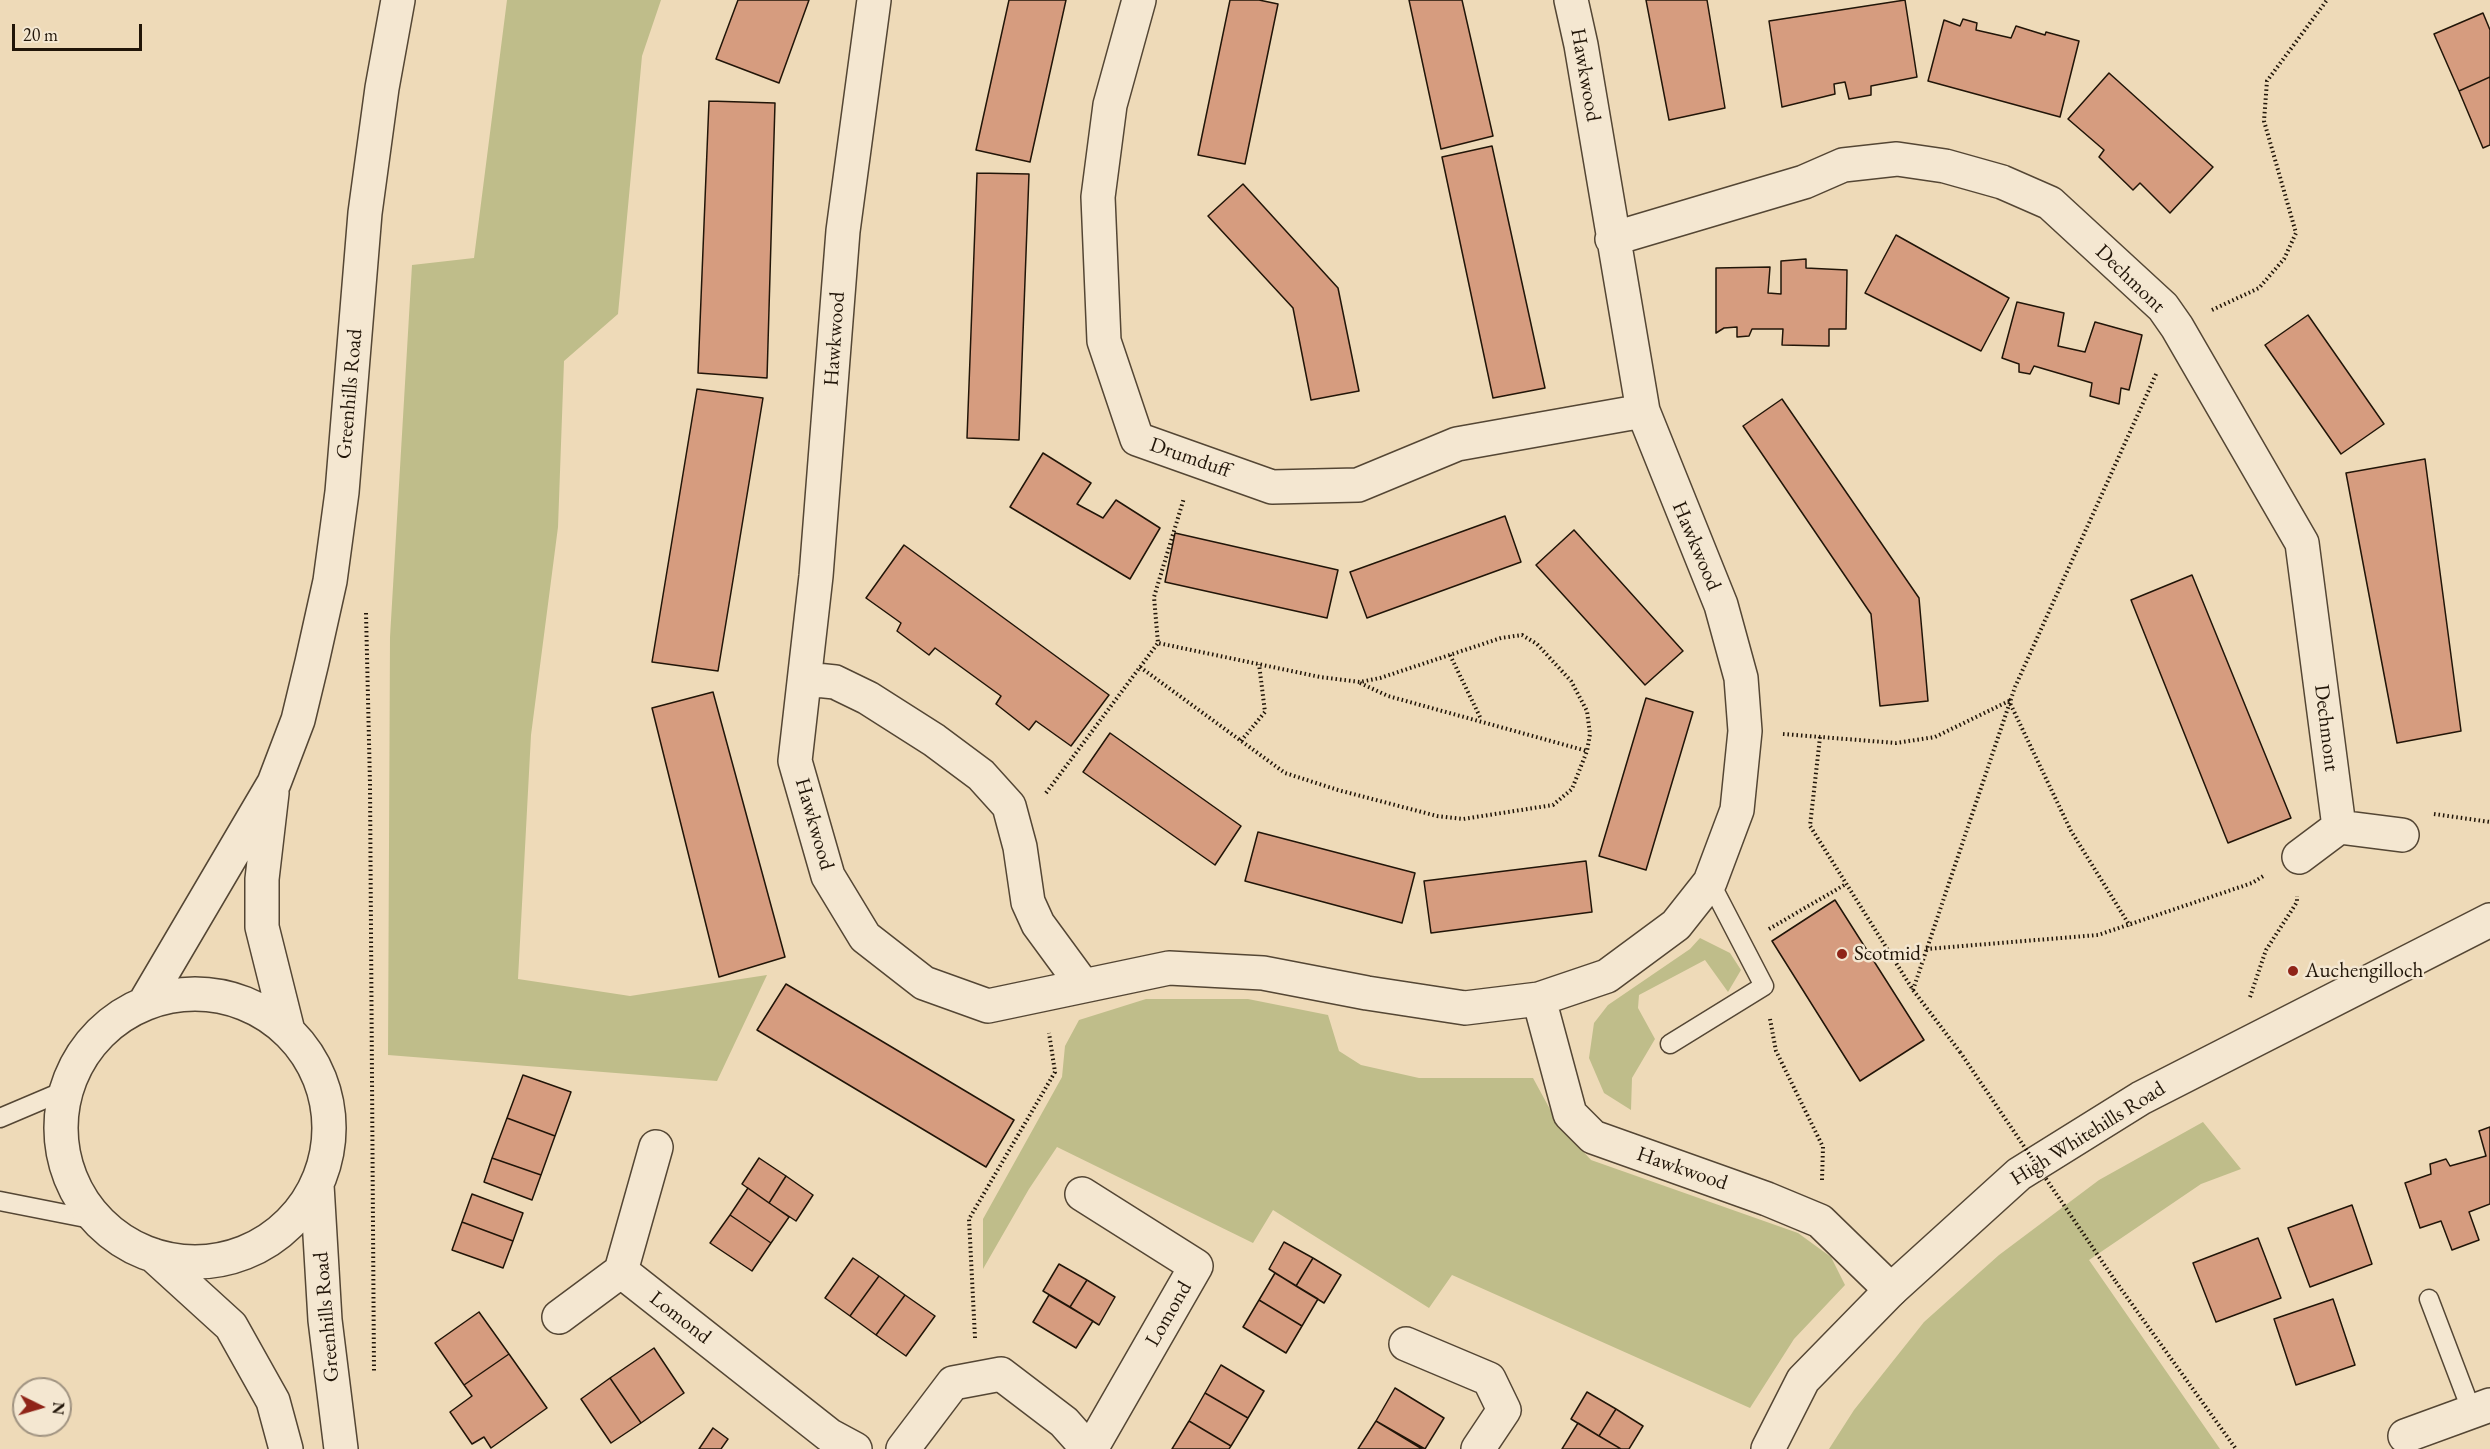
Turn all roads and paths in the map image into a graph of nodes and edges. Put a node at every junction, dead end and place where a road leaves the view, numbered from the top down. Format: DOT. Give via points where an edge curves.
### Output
graph roads {
  1 [pos="398,0"];
  2 [pos="874,0"];
  3 [pos="1139,0"];
  4 [pos="1571,0"];
  5 [pos="2327,0"];
  6 [pos="1612,239"];
  7 [pos="2177,327"];
  8 [pos="1643,411"];
  9 [pos="1196,460"];
  10 [pos="366,606"];
  11 [pos="1158,643"];
  12 [pos="1450,655"];
  13 [pos="1259,664"];
  14 [pos="1140,667"];
  15 [pos="806,679"];
  16 [pos="1360,682"];
  17 [pos="2009,701"];
  18 [pos="1481,720"];
  19 [pos="1745,731"];
  20 [pos="1820,737"];
  21 [pos="1241,741"];
  22 [pos="1587,751"];
  23 [pos="274,783"];
  24 [pos="1045,794"];
  25 [pos="2425,812"];
  26 [pos="2490,822"];
  27 [pos="2339,827"];
  28 [pos="2402,835"];
  29 [pos="2299,857"];
  30 [pos="1710,882"];
  31 [pos="1846,884"];
  32 [pos="2490,920"];
  33 [pos="2130,926"];
  34 [pos="1743,945"];
  35 [pos="1926,949"];
  36 [pos="1082,984"];
  37 [pos="1764,986"];
  38 [pos="1912,990"];
  39 [pos="1042,994"];
  40 [pos="1539,999"];
  41 [pos="144,1004"];
  42 [pos="288,1031"];
  43 [pos="1670,1044"];
  44 [pos="2244,1044"];
  45 [pos="66,1090"];
  46 [pos="0,1118"];
  47 [pos="656,1147"];
  48 [pos="317,1185"];
  49 [pos="1082,1194"];
  50 [pos="0,1201"];
  51 [pos="96,1220"];
  52 [pos="1820,1221"];
  53 [pos="153,1255"];
  54 [pos="621,1271"];
  55 [pos="1891,1290"];
  56 [pos="2429,1299"];
  57 [pos="559,1317"];
  58 [pos="1406,1344"];
  59 [pos="374,1375"];
  60 [pos="977,1378"];
  61 [pos="2481,1408"];
  62 [pos="2405,1436"];
  63 [pos="286,1449"];
  64 [pos="341,1449"];
  65 [pos="855,1449"];
  66 [pos="903,1449"];
  67 [pos="1090,1449"];
  68 [pos="1478,1449"];
  69 [pos="1768,1449"];
  70 [pos="2236,1449"];
  1 -- 23 [label="street, Greenhills Road" via="365,213 342,492 330,581 298,720"];
  2 -- 15 [label="street, Hawkwood" via="843,231"];
  3 -- 9 [label="street, Drumduff" via="1110,105 1098,197 1104,341 1137,439"];
  4 -- 6 [label="street, Hawkwood"];
  5 -- 7 [label="path" via="2267,81 2264,121 2296,233 2284,259 2259,288"];
  6 -- 7 [label="street, Dechmont" via="1804,182 1843,165 1897,159 1945,166 2002,182 2050,203 2163,307"];
  6 -- 8 [label="street, Hawkwood"];
  7 -- 17 [label="path"];
  7 -- 27 [label="street, Dechmont" via="2302,543"];
  8 -- 9 [label="street, Drumduff" via="1457,444 1358,485 1272,487"];
  8 -- 19 [label="street, Hawkwood" via="1721,605 1741,678"];
  9 -- 11 [label="path" via="1154,597"];
  10 -- 59 [label="path"];
  11 -- 13 [label="path"];
  11 -- 14 [label="path"];
  12 -- 16 [label="path"];
  12 -- 18 [label="path"];
  12 -- 22 [label="path" via="1522,634 1537,644 1571,681 1587,711"];
  13 -- 16 [label="path"];
  13 -- 21 [label="path" via="1264,712"];
  14 -- 21 [label="path"];
  14 -- 24 [label="path"];
  15 -- 36 [label="street" via="835,682 868,698 981,775 1009,806 1028,902 1038,924"];
  15 -- 39 [label="street, Hawkwood" via="795,761 828,876 865,937 924,983 988,1006"];
  16 -- 18 [label="path" via="1388,696"];
  17 -- 20 [label="path" via="1935,737 1896,743"];
  17 -- 33 [label="path" via="2071,831"];
  17 -- 35 [label="path"];
  18 -- 22 [label="path"];
  19 -- 20 [label="path"];
  19 -- 30 [label="street, Hawkwood" via="1737,810"];
  20 -- 31 [label="path" via="1810,826"];
  21 -- 22 [label="path" via="1285,773 1437,816 1463,819 1553,805 1572,789"];
  23 -- 41 [label="street, Greenhills Road"];
  23 -- 42 [label="street, Greenhills Road" via="262,879 262,927"];
  25 -- 26 [label="path"];
  27 -- 28 [label="street"];
  27 -- 29 [label="street"];
  29 -- 33 [label="path" via="2252,883"];
  29 -- 44 [label="path" via="2297,903 2266,950 2251,993"];
  30 -- 34 [label="lane"];
  30 -- 40 [label="street, Hawkwood" via="1676,925 1607,976"];
  31 -- 34 [label="path"];
  31 -- 38 [label="path"];
  32 -- 44 [label="street, High Whitehills Road"];
  33 -- 35 [label="path" via="2098,935"];
  34 -- 37 [label="lane"];
  35 -- 38 [label="path"];
  36 -- 39 [label="street, Hawkwood"];
  36 -- 40 [label="street, Hawkwood" via="1169,968 1263,973 1465,1008"];
  37 -- 43 [label="lane"];
  37 -- 52 [label="path" via="1776,1051 1823,1147"];
  38 -- 70 [label="path, bridge" via="1960,1052 2116,1282"];
  39 -- 60 [label="path" via="1055,1072 969,1219"];
  40 -- 52 [label="street, Hawkwood" via="1570,1114 1593,1137"];
  41 -- 42 [label="street" via="183,994 221,996 257,1009"];
  41 -- 45 [label="street" via="110,1024 83,1054"];
  42 -- 48 [label="street" via="311,1060 327,1101 329,1143"];
  44 -- 55 [label="street, High Whitehills Road" via="2141,1098 2019,1174"];
  45 -- 46 [label="lane"];
  45 -- 51 [label="street" via="60,1136 71,1181"];
  47 -- 54 [label="street"];
  48 -- 53 [label="street" via="297,1216 270,1240 237,1257 201,1263"];
  48 -- 64 [label="street, Greenhills Road" via="325,1320"];
  49 -- 67 [label="street, Lomond" via="1196,1266"];
  50 -- 51 [label="lane"];
  51 -- 53 [label="street" via="126,1244"];
  52 -- 55 [label="street, Hawkwood"];
  53 -- 63 [label="street" via="231,1326 273,1401"];
  54 -- 57 [label="street"];
  54 -- 65 [label="street, Lomond" via="829,1435"];
  55 -- 69 [label="street, High Whitehills Road" via="1803,1380"];
  56 -- 61 [label="lane"];
  58 -- 68 [label="street" via="1489,1379 1504,1410"];
  60 -- 66 [label="street, Lomond" via="953,1383"];
  60 -- 67 [label="street, Lomond" via="1001,1374 1064,1422"];
  61 -- 62 [label="street"];
}
